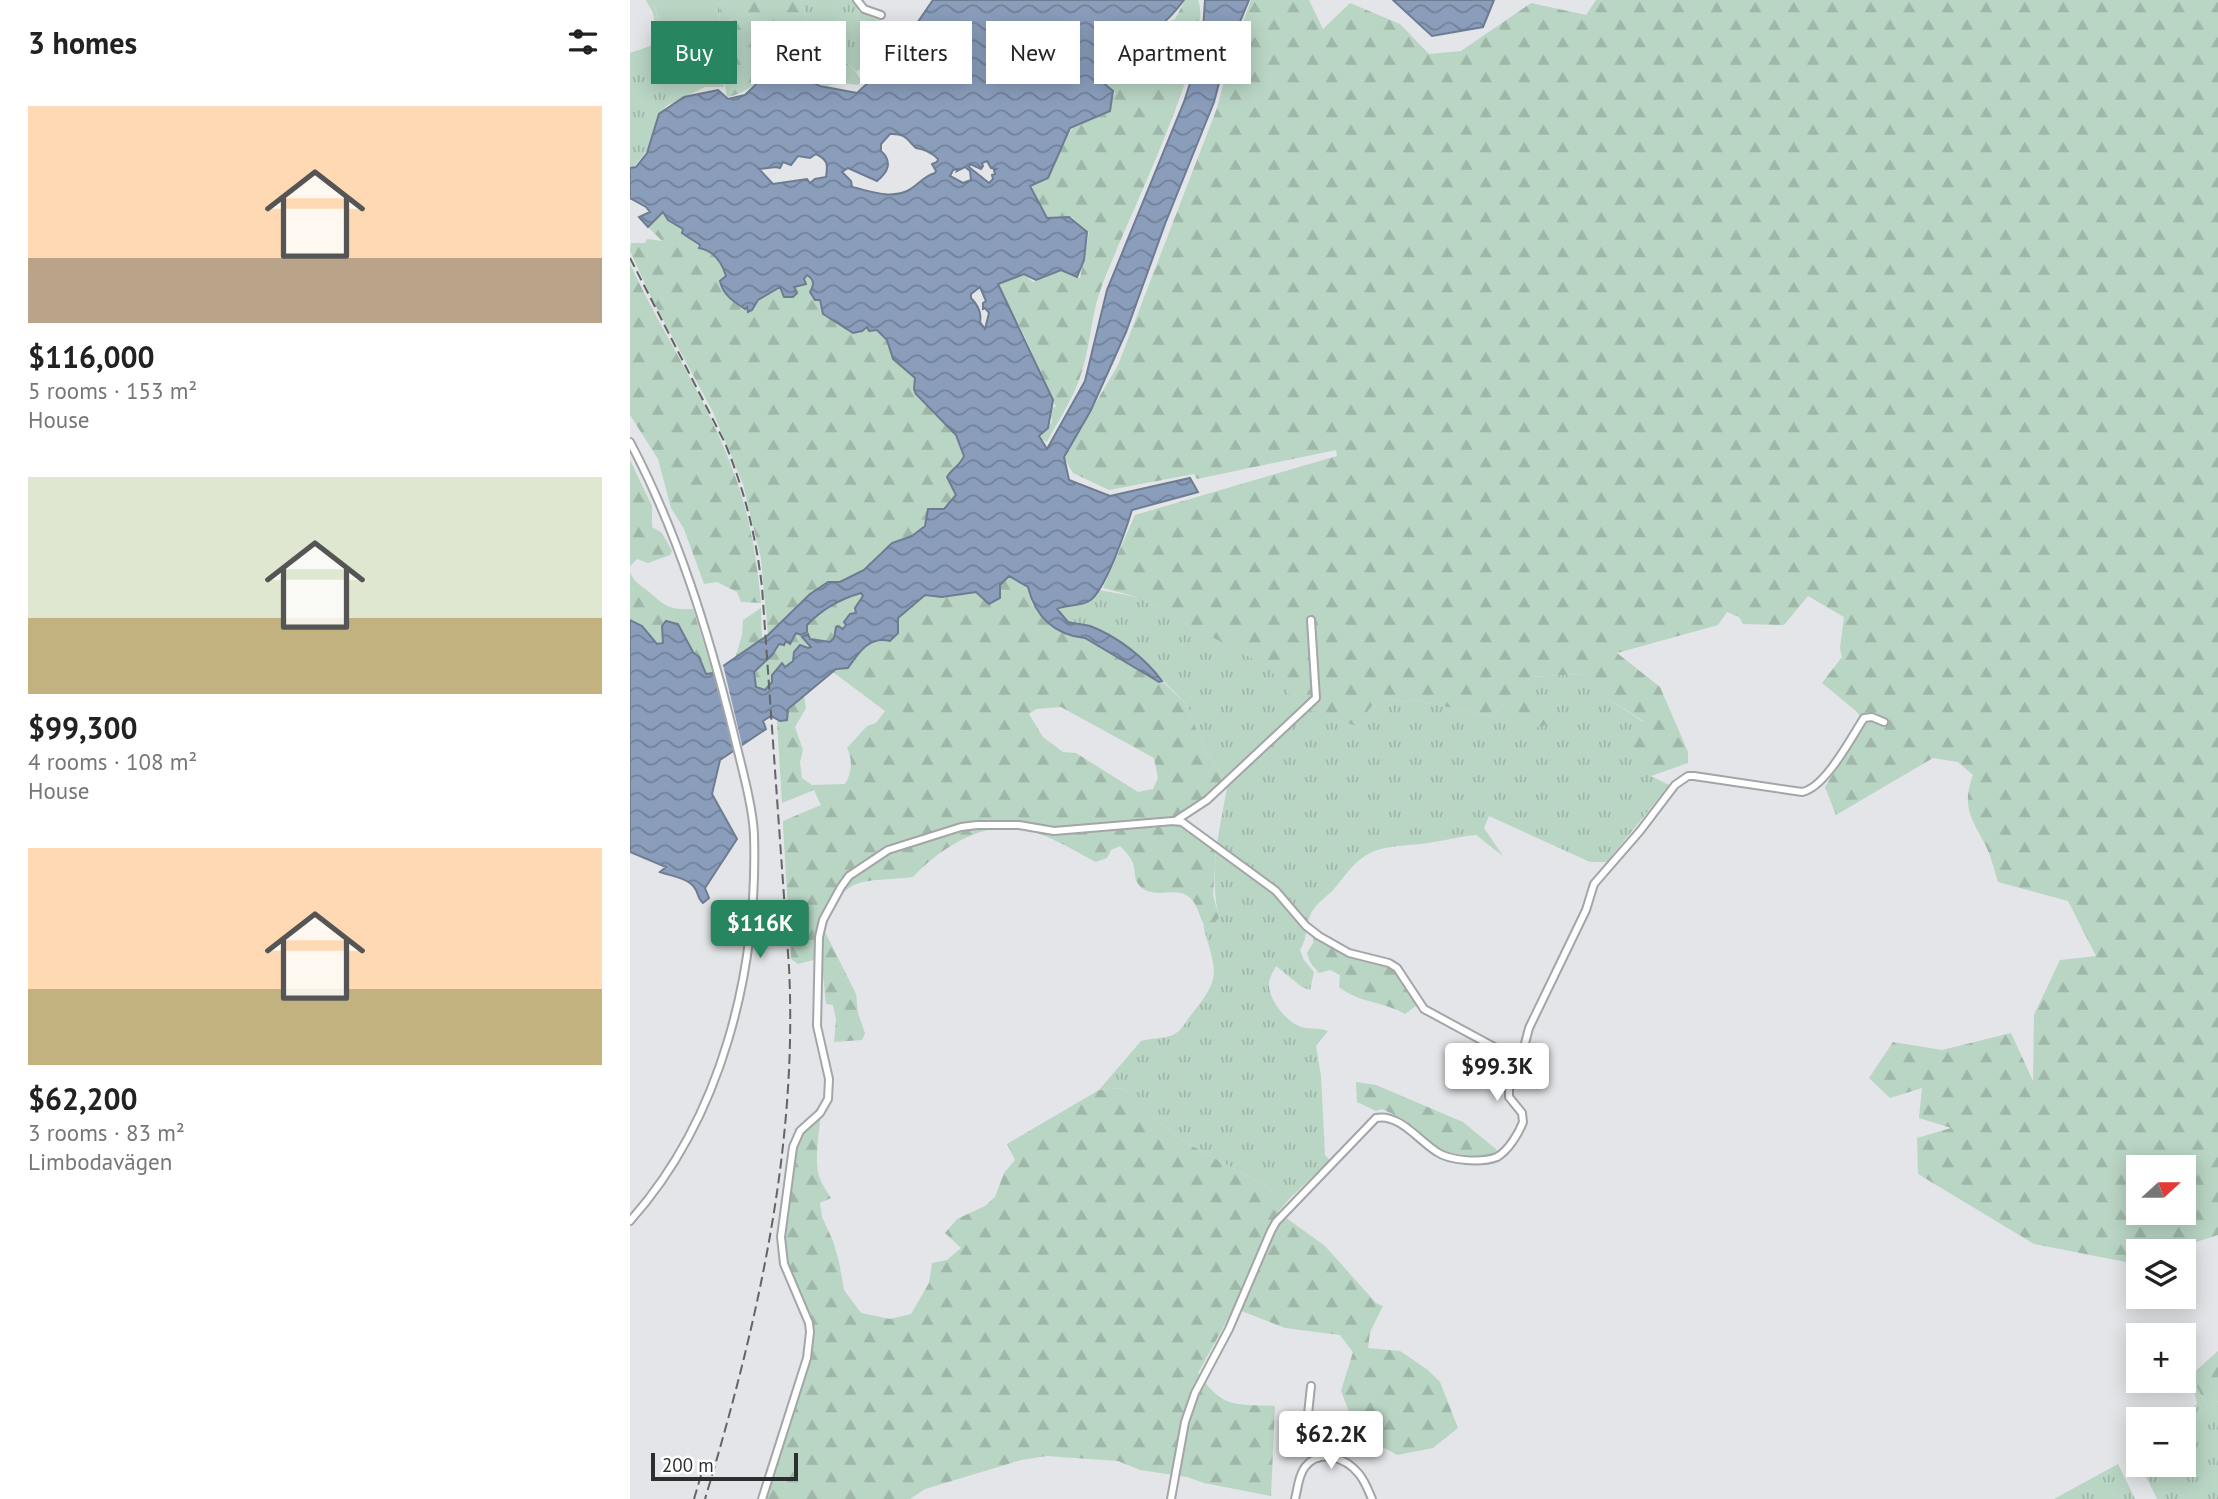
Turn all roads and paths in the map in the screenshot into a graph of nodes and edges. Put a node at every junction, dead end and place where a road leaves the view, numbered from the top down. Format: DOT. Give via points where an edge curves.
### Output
graph roads {
  1 [pos="857,0"];
  2 [pos="881,15"];
  3 [pos="630,442"];
  4 [pos="1311,620"];
  5 [pos="1884,722"];
  6 [pos="1175,821"];
  7 [pos="1520,1061"];
  8 [pos="630,1221"];
  9 [pos="1311,1386"];
  10 [pos="1318,1458"];
  11 [pos="762,1499"];
  12 [pos="1171,1499"];
  13 [pos="1295,1499"];
  14 [pos="1372,1499"];
  1 -- 2 [label="street" via="864,9"];
  3 -- 8 [label="street" via="681,557 717,666 754,832 747,953 724,1052 680,1150"];
  4 -- 6 [label="street" via="1316,698 1215,793"];
  5 -- 7 [label="street" via="1864,718 1810,790 1694,776 1675,785 1594,884 1529,1028"];
  6 -- 7 [label="street" via="1194,829 1276,891 1319,936 1349,953 1390,963 1424,1009"];
  6 -- 11 [label="street" via="1054,831 1019,825 961,827 888,850 849,876 841,887 818,937 817,1026 828,1100 800,1131 793,1147 781,1237 784,1264 810,1332 807,1358"];
  7 -- 12 [label="street" via="1508,1092 1523,1122 1497,1156 1445,1156 1396,1121 1376,1118 1276,1222 1195,1393"];
  9 -- 10 [label="street" via="1308,1414"];
  10 -- 13 [label="street" via="1304,1468"];
  10 -- 14 [label="street" via="1337,1458 1352,1467"];
}
